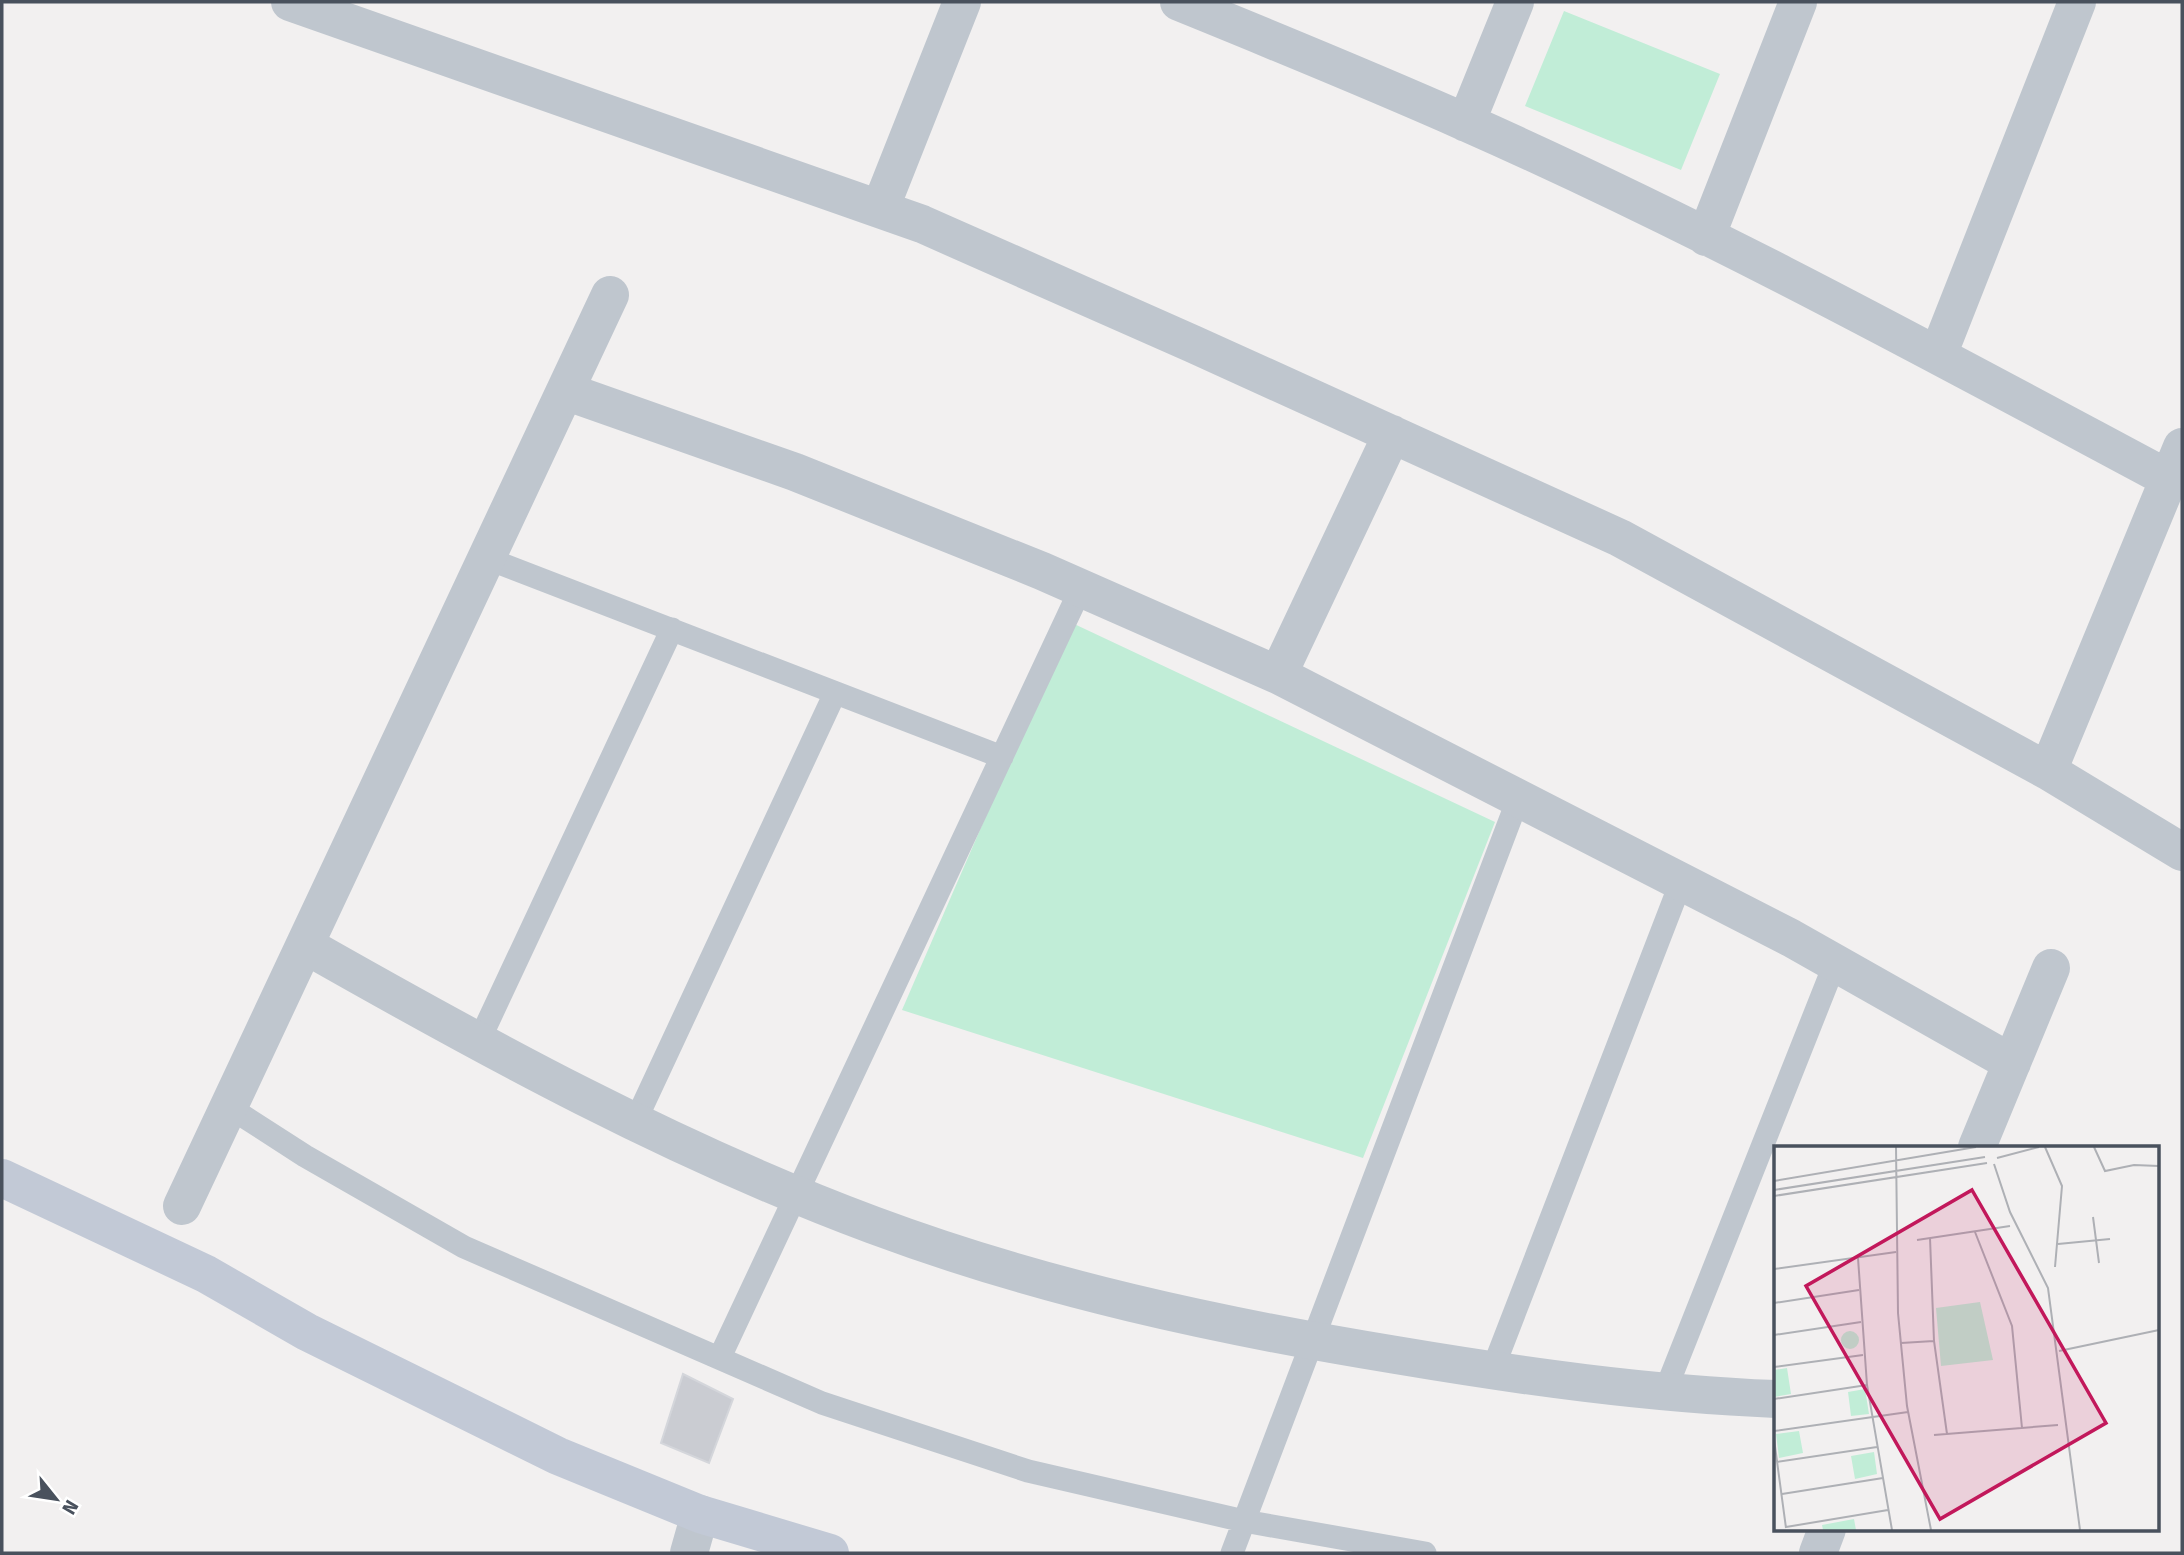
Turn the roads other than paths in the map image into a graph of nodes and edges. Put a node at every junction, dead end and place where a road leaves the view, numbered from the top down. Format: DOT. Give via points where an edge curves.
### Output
graph roads {
  1 [pos="290,2"];
  2 [pos="962,2"];
  3 [pos="1179,2"];
  4 [pos="1516,2"];
  5 [pos="1798,2"];
  6 [pos="2077,2"];
  7 [pos="1238,13"];
  8 [pos="1466,123"];
  9 [pos="880,209"];
  10 [pos="1706,237"];
  11 [pos="610,295"];
  12 [pos="1938,355"];
  13 [pos="565,391"];
  14 [pos="1392,434"];
  15 [pos="2176,463"];
  16 [pos="486,558"];
  17 [pos="1081,588"];
  18 [pos="672,629"];
  19 [pos="1278,675"];
  20 [pos="835,693"];
  21 [pos="1002,757"];
  22 [pos="2048,771"];
  23 [pos="1518,799"];
  24 [pos="2182,852"];
  25 [pos="1681,882"];
  26 [pos="305,945"];
  27 [pos="1835,963"];
  28 [pos="2051,968"];
  29 [pos="478,1043"];
  30 [pos="2012,1063"];
  31 [pos="229,1107"];
  32 [pos="635,1122"];
  33 [pos="1977,1146"];
  34 [pos="2,1178"];
  35 [pos="797,1193"];
  36 [pos="182,1206"];
  37 [pos="1313,1341"];
  38 [pos="720,1357"];
  39 [pos="1492,1371"];
  40 [pos="1666,1389"];
  41 [pos="1774,1399"];
  42 [pos="700,1514"];
  43 [pos="1244,1521"];
  44 [pos="1827,1530"];
  45 [pos="689,1553"];
  46 [pos="830,1553"];
  47 [pos="1232,1553"];
  48 [pos="1425,1553"];
  49 [pos="1818,1553"];
  1 -- 9 [label="street"];
  2 -- 9 [label="street"];
  3 -- 7 [label="street"];
  4 -- 8 [label="street"];
  5 -- 10 [label="street"];
  6 -- 12 [label="street"];
  7 -- 8 [label="street"];
  8 -- 10 [label="street"];
  9 -- 14 [label="street"];
  10 -- 12 [label="street"];
  11 -- 13 [label="street"];
  12 -- 15 [label="street"];
  13 -- 16 [label="street"];
  13 -- 17 [label="street" via="795,472"];
  14 -- 19 [label="street"];
  14 -- 22 [label="street" via="1620,538"];
  15 -- 22 [label="street"];
  16 -- 18 [label="lane"];
  16 -- 26 [label="street"];
  17 -- 19 [label="street"];
  17 -- 21 [label="lane"];
  18 -- 20 [label="lane"];
  18 -- 29 [label="lane"];
  19 -- 23 [label="street"];
  20 -- 21 [label="lane"];
  20 -- 32 [label="lane"];
  21 -- 35 [label="lane"];
  22 -- 24 [label="street"];
  23 -- 25 [label="street"];
  23 -- 37 [label="lane"];
  25 -- 27 [label="street"];
  25 -- 39 [label="lane"];
  26 -- 29 [label="street"];
  26 -- 31 [label="street"];
  27 -- 30 [label="street"];
  27 -- 40 [label="lane"];
  28 -- 30 [label="street"];
  29 -- 32 [label="street"];
  30 -- 33 [label="street"];
  31 -- 36 [label="street"];
  31 -- 38 [label="lane" via="464,1247"];
  32 -- 35 [label="street"];
  34 -- 42 [label="street" via="206,1274 307,1332 558,1456"];
  35 -- 37 [label="street" via="872,1225 1061,1287"];
  35 -- 38 [label="lane"];
  37 -- 39 [label="street"];
  37 -- 43 [label="lane"];
  38 -- 43 [label="lane" via="822,1403 1028,1471"];
  39 -- 40 [label="street"];
  40 -- 41 [label="street"];
  42 -- 45 [label="street"];
  42 -- 46 [label="street"];
  43 -- 47 [label="lane"];
  43 -- 48 [label="lane"];
  44 -- 49 [label="street"];
}
